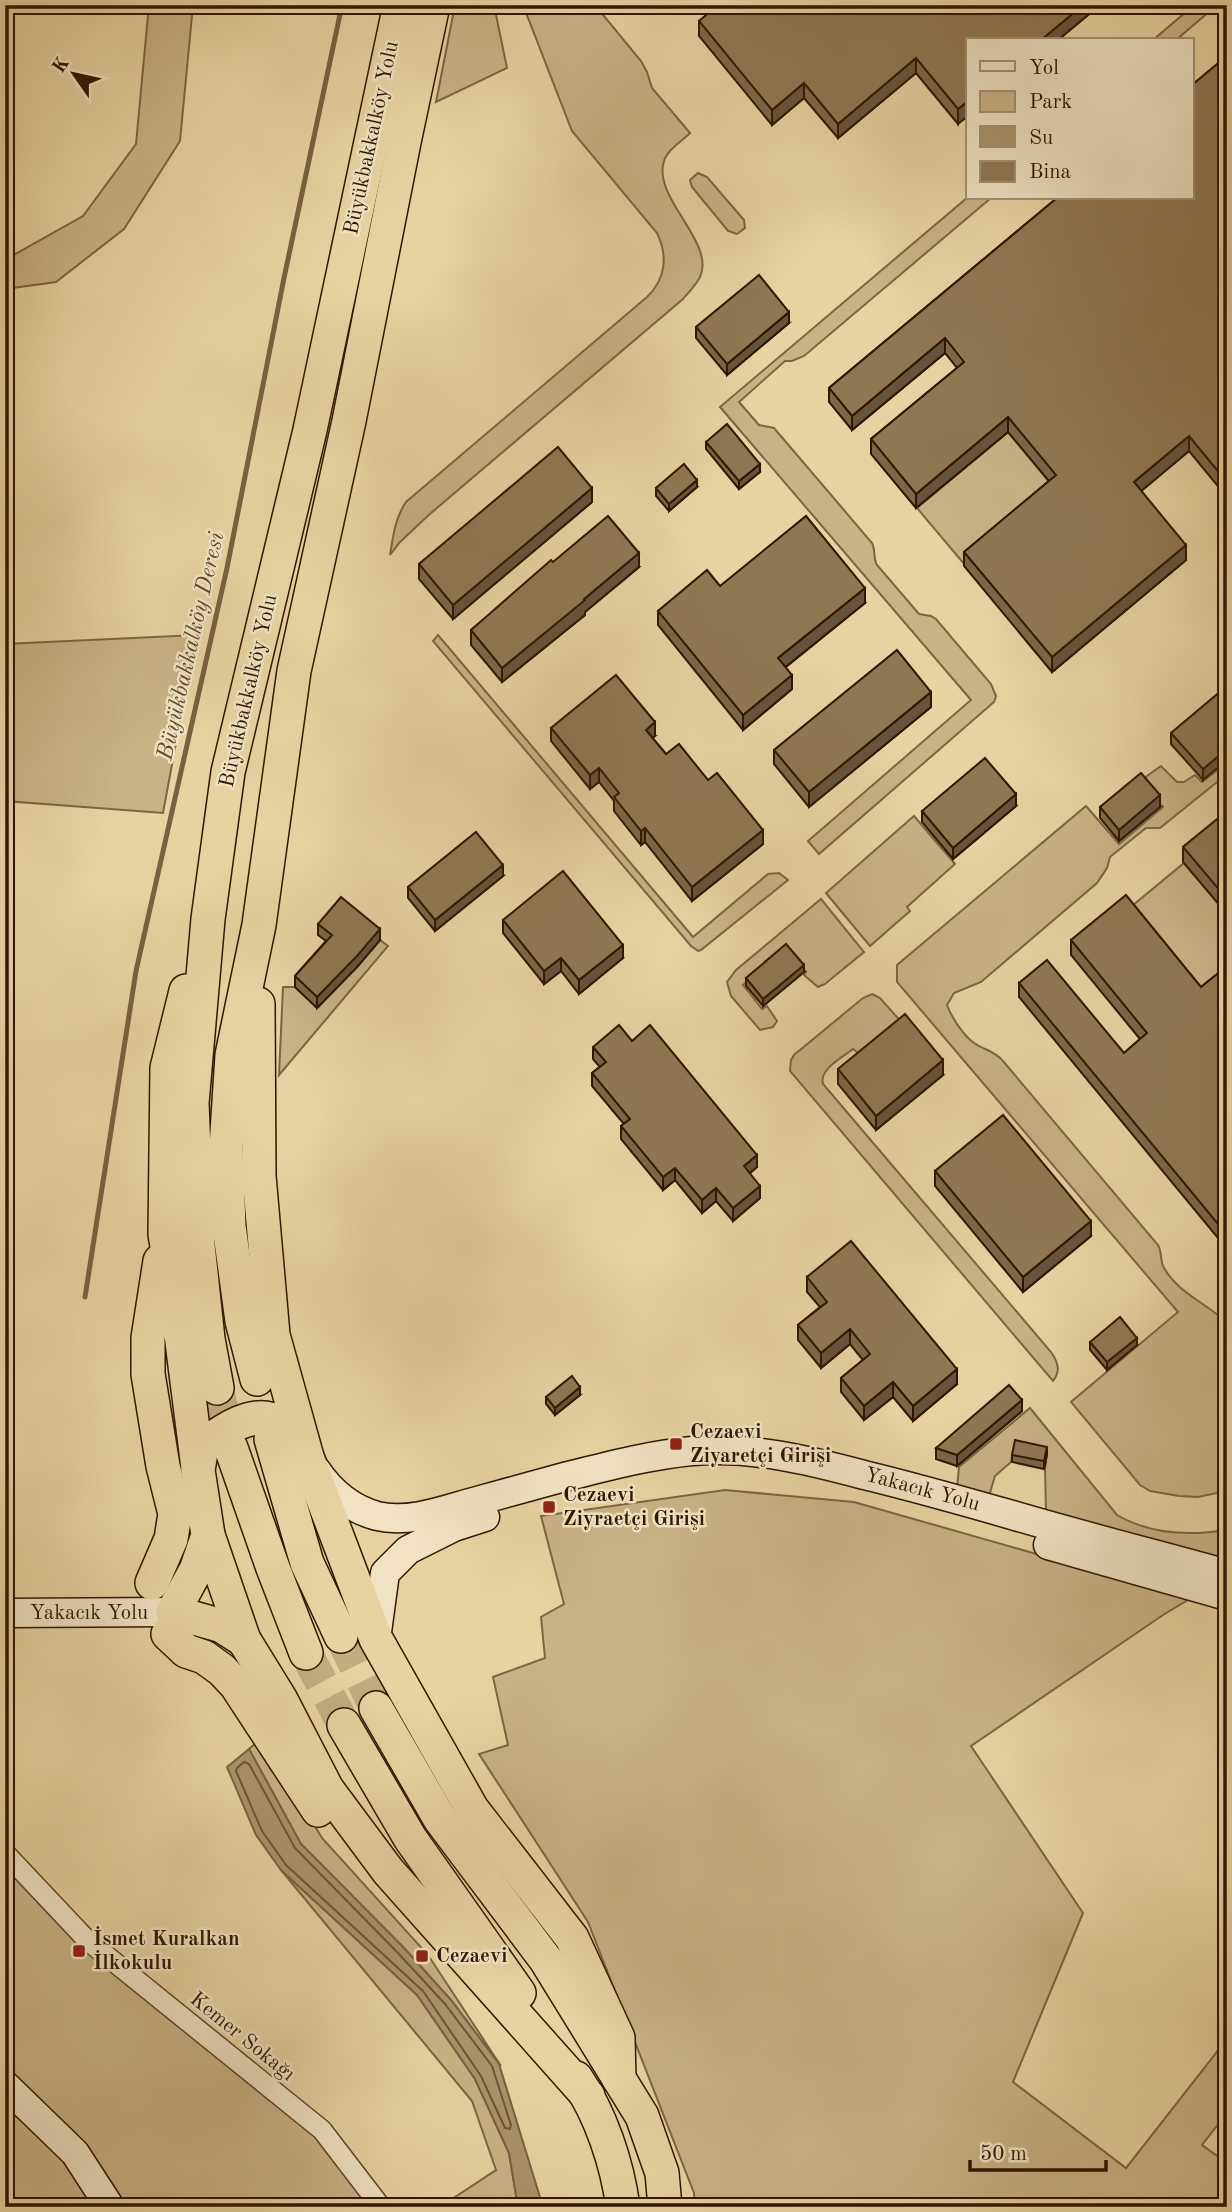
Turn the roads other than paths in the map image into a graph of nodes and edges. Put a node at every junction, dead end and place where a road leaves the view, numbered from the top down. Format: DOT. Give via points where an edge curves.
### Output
graph roads {
  1 [pos="400,5"];
  2 [pos="433,5"];
  3 [pos="208,919"];
  4 [pos="259,925"];
  5 [pos="165,1234"];
  6 [pos="257,1379"];
  7 [pos="217,1388"];
  8 [pos="271,1439"];
  9 [pos="231,1448"];
  10 [pos="307,1457"];
  11 [pos="198,1470"];
  12 [pos="208,1535"];
  13 [pos="1227,1573"];
  14 [pos="152,1583"];
  15 [pos="1227,1596"];
  16 [pos="5,1613"];
  17 [pos="171,1623"];
  18 [pos="341,1636"];
  19 [pos="376,1639"];
  20 [pos="244,1640"];
  21 [pos="306,1653"];
  22 [pos="281,1700"];
  23 [pos="376,1708"];
  24 [pos="344,1725"];
  25 [pos="5,1853"];
  26 [pos="388,1871"];
  27 [pos="619,2079"];
  28 [pos="5,2085"];
  29 [pos="589,2096"];
  30 [pos="110,2207"];
  31 [pos="381,2207"];
  32 [pos="623,2207"];
  33 [pos="665,2207"];
  1 -- 3 [label="highway, Büyükbakkalköy Yolu" via="310,429 228,772"];
  2 -- 4 [label="highway, Büyükbakkalköy Yolu" via="294,671"];
  3 -- 5 [label="highway" via="167,1068"];
  3 -- 7 [label="highway, Büyükbakkalköy Yolu" via="192,1102 198,1245"];
  4 -- 6 [label="highway, Büyükbakkalköy Yolu" via="232,1055 226,1148 229,1226"];
  4 -- 10 [label="highway" via="259,1176 273,1335"];
  5 -- 11 [label="highway"];
  5 -- 14 [label="highway" via="148,1338 148,1374 175,1514 171,1539"];
  8 -- 18 [label="highway" via="307,1563"];
  9 -- 21 [label="highway"];
  10 -- 11 [label="highway" via="278,1422 255,1417 202,1446"];
  10 -- 13 [label="main road, Yakacık Yolu" via="325,1484 350,1505 378,1516 400,1518 667,1454 716,1450 797,1458"];
  10 -- 19 [label="highway"];
  11 -- 12 [label="highway"];
  12 -- 17 [label="highway"];
  12 -- 20 [label="highway"];
  15 -- 19 [label="main road, Yakacık Yolu" via="821,1480 730,1470 657,1469 557,1493 454,1527 408,1550 386,1573"];
  16 -- 17 [label="main road, Yakacık Yolu"];
  17 -- 20 [label="highway" via="222,1626"];
  17 -- 26 [label="highway" via="186,1651 204,1657 236,1685 334,1834 361,1858"];
  19 -- 22 [label="highway" via="380,1670 376,1688 356,1712 330,1721 304,1715"];
  19 -- 27 [label="highway" via="472,1809 572,1938 618,2038"];
  20 -- 22 [label="highway"];
  22 -- 26 [label="highway" via="327,1789"];
  23 -- 27 [label="highway" via="440,1819 546,1960"];
  24 -- 29 [label="highway" via="410,1838"];
  25 -- 31 [label="street, Kemer Sokağı" via="87,1940 322,2130"];
  26 -- 29 [label="highway"];
  27 -- 33 [label="highway" via="642,2116 662,2173"];
  28 -- 30 [label="main road" via="75,2153"];
  29 -- 32 [label="highway"];
}
